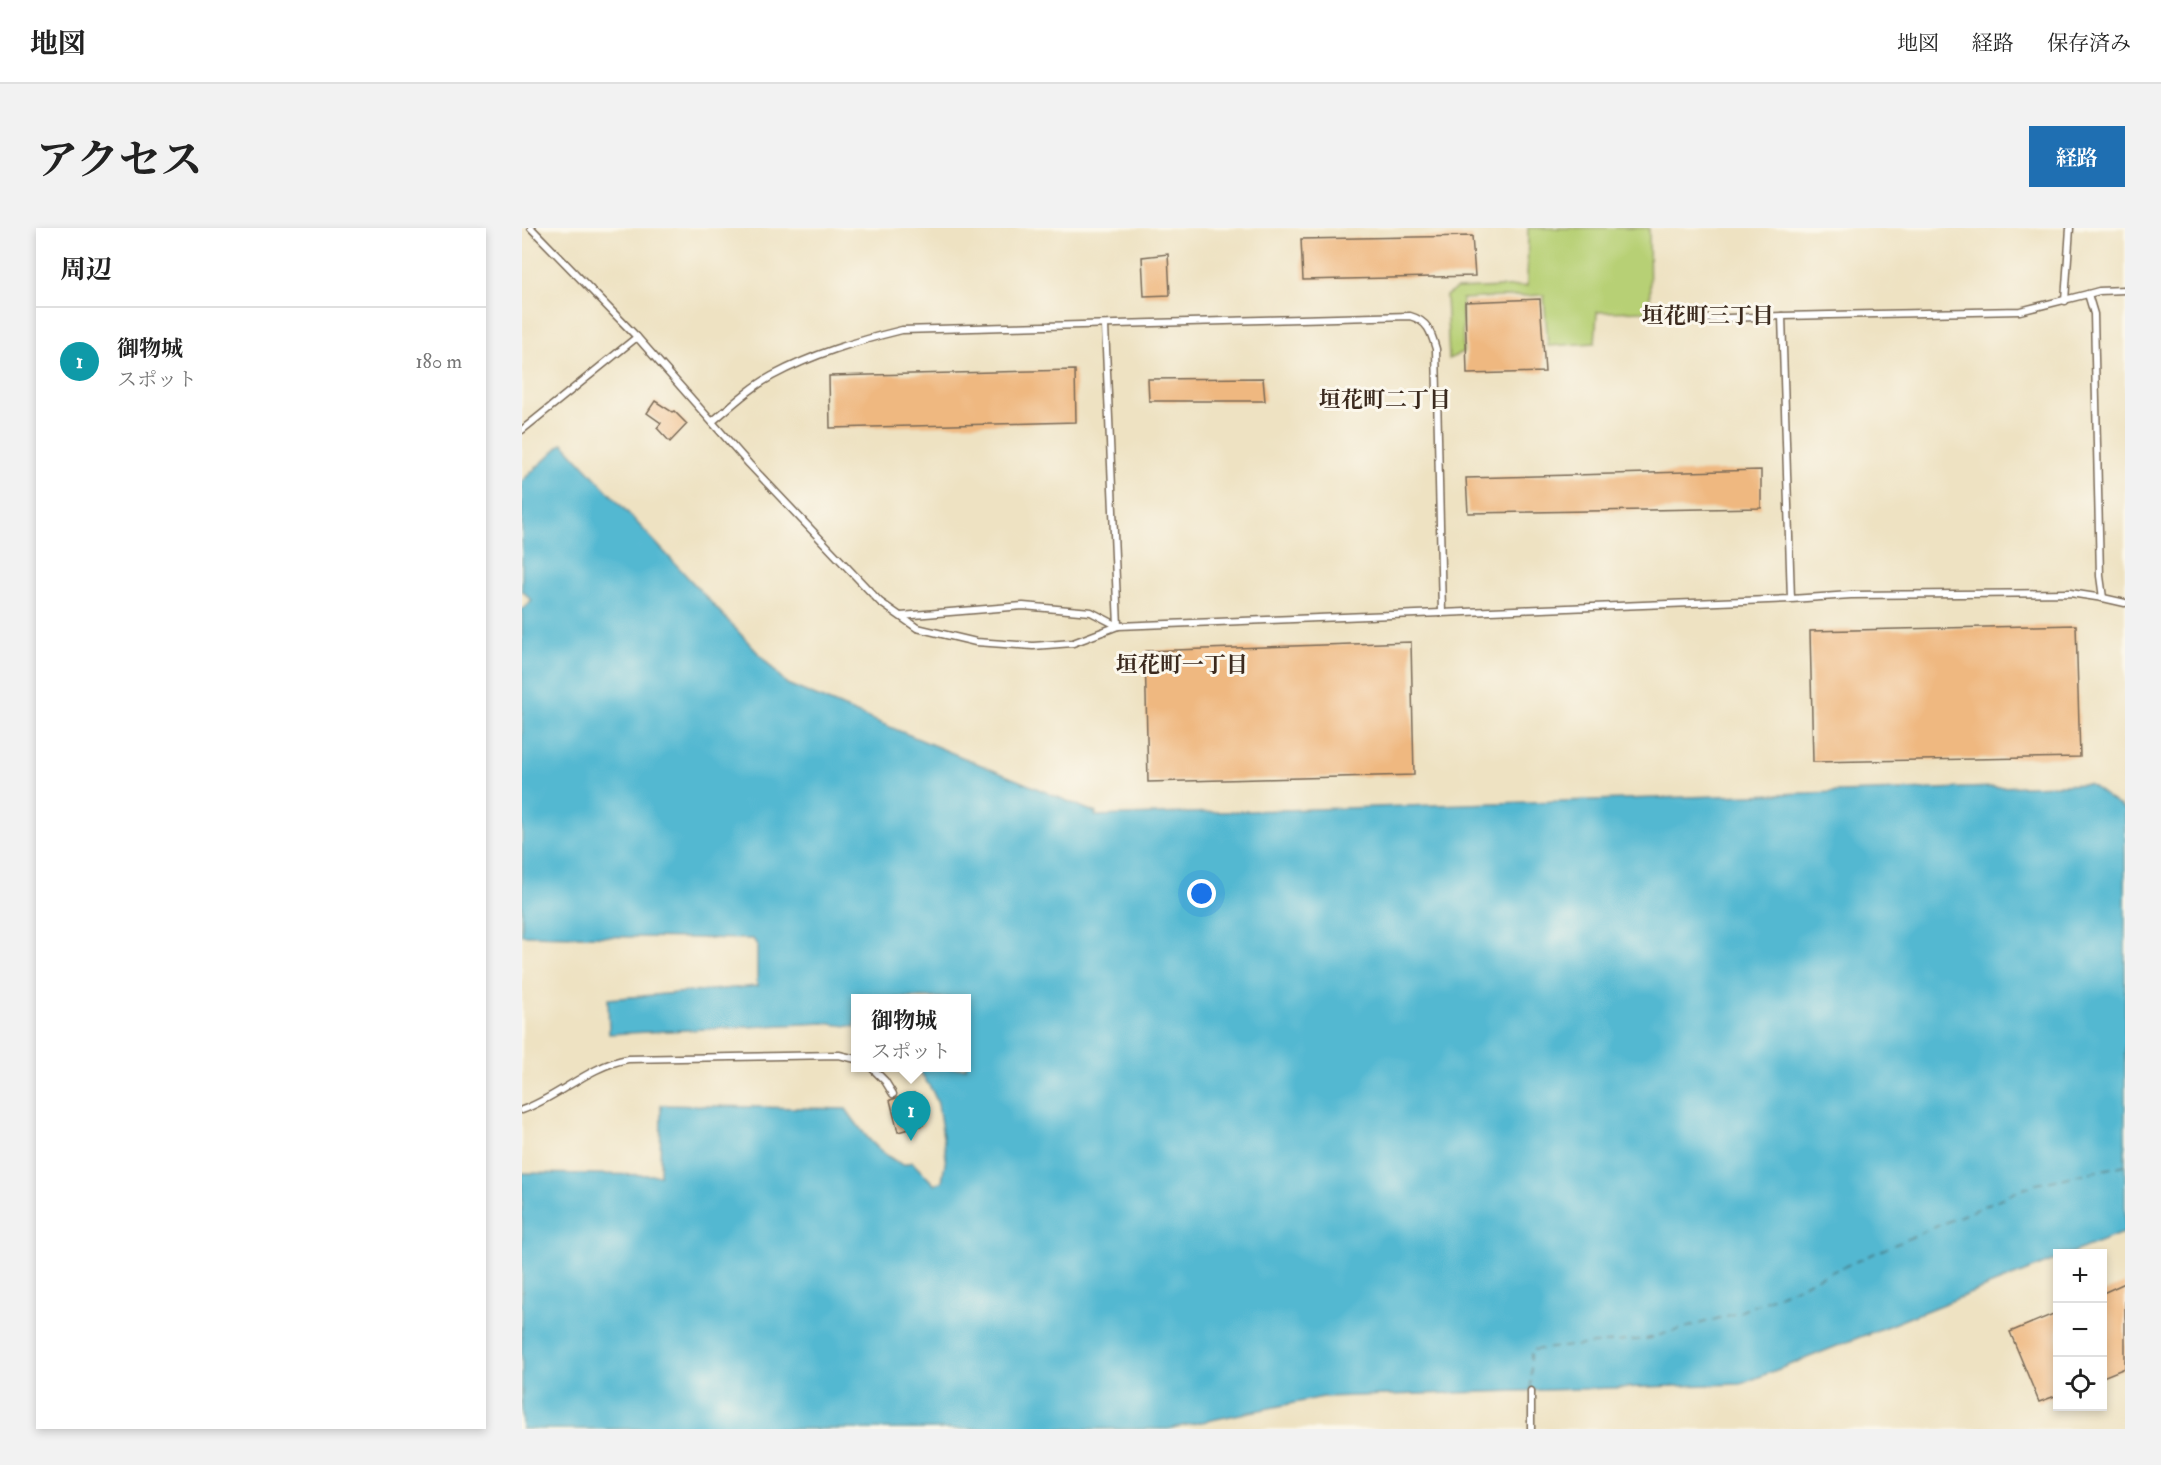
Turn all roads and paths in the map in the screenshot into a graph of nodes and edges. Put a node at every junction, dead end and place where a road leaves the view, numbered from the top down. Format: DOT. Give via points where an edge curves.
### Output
graph roads {
  1 [pos="531,228"];
  2 [pos="2070,228"];
  3 [pos="2125,290"];
  4 [pos="2088,294"];
  5 [pos="2065,301"];
  6 [pos="1782,316"];
  7 [pos="1650,321"];
  8 [pos="1105,326"];
  9 [pos="637,338"];
  10 [pos="713,421"];
  11 [pos="522,430"];
  12 [pos="2103,598"];
  13 [pos="1791,599"];
  14 [pos="2125,603"];
  15 [pos="1442,613"];
  16 [pos="900,616"];
  17 [pos="1118,626"];
  18 [pos="851,1058"];
  19 [pos="876,1072"];
  20 [pos="893,1094"];
  21 [pos="522,1110"];
  22 [pos="1531,1391"];
  23 [pos="1531,1429"];
  1 -- 9 [label="lane"];
  2 -- 5 [label="lane"];
  3 -- 4 [label="lane"];
  4 -- 5 [label="lane"];
  4 -- 12 [label="lane" via="2094,314"];
  5 -- 6 [label="lane" via="2020,311"];
  6 -- 7 [label="lane"];
  6 -- 13 [label="lane"];
  8 -- 10 [label="lane" via="902,330 849,344 771,377"];
  8 -- 15 [label="lane" via="1410,316 1426,323 1436,349"];
  8 -- 17 [label="lane"];
  9 -- 10 [label="lane"];
  9 -- 11 [label="lane"];
  10 -- 16 [label="lane" via="880,603"];
  12 -- 13 [label="lane" via="2029,592"];
  12 -- 14 [label="lane"];
  13 -- 15 [label="lane"];
  15 -- 17 [label="lane"];
  16 -- 17 [label="lane" via="1023,606 1090,612"];
  16 -- 17 [label="lane" via="917,628 976,642 1034,646 1074,643"];
  18 -- 21 [label="lane" via="839,1055 622,1060 598,1068"];
  19 -- 20 [label="lane"];
  22 -- 23 [label="lane"];
}
